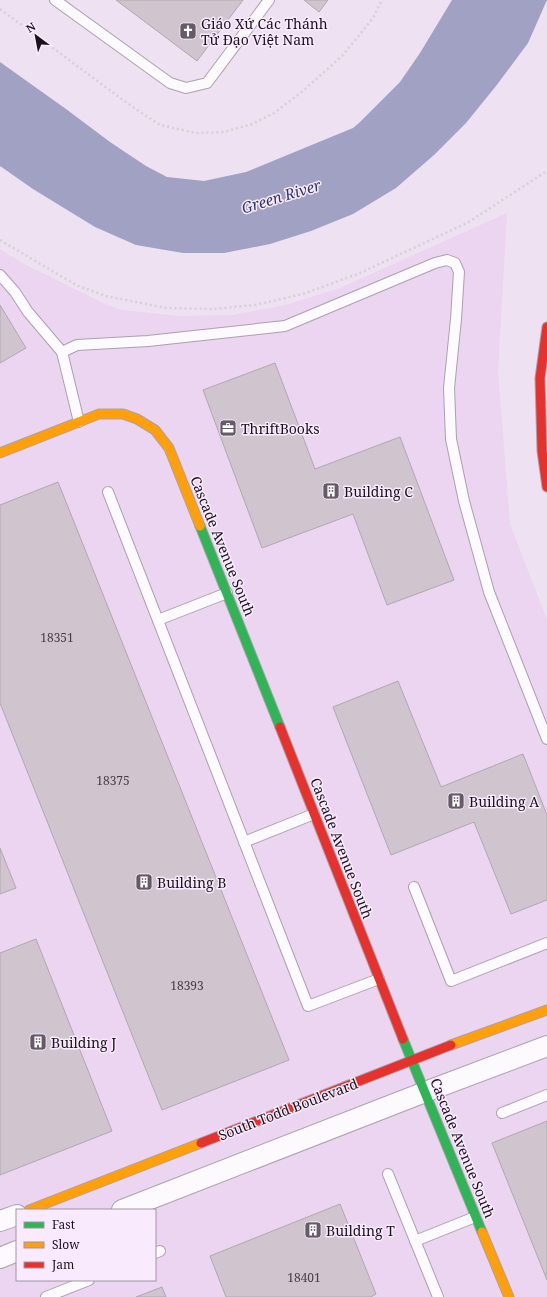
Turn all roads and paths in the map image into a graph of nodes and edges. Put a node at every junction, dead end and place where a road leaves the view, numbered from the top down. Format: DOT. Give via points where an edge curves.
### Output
graph roads {
  1 [pos="55,0"];
  2 [pos="270,0"];
  3 [pos="547,171"];
  4 [pos="0,240"];
  5 [pos="0,275"];
  6 [pos="547,327"];
  7 [pos="62,352"];
  8 [pos="79,422"];
  9 [pos="0,453"];
  10 [pos="547,487"];
  11 [pos="108,492"];
  12 [pos="227,593"];
  13 [pos="158,620"];
  14 [pos="547,739"];
  15 [pos="314,814"];
  16 [pos="244,842"];
  17 [pos="414,886"];
  18 [pos="547,943"];
  19 [pos="379,979"];
  20 [pos="547,1010"];
  21 [pos="547,1046"];
  22 [pos="412,1060"];
  23 [pos="425,1092"];
  24 [pos="547,1095"];
  25 [pos="502,1114"];
  26 [pos="388,1174"];
  27 [pos="32,1209"];
  28 [pos="125,1209"];
  29 [pos="16,1215"];
  30 [pos="476,1217"];
  31 [pos="0,1221"];
  32 [pos="415,1241"];
  33 [pos="16,1251"];
  34 [pos="0,1258"];
  35 [pos="83,1281"];
  36 [pos="46,1297"];
  37 [pos="438,1297"];
  38 [pos="509,1297"];
  1 -- 2 [label="lane" via="170,83 186,88 207,83"];
  3 -- 4 [label="path" via="467,223 367,270 303,294 255,305 214,309 166,308 106,296 76,285"];
  5 -- 7 [label="lane"];
  6 -- 10 [label="street" via="540,378 542,451"];
  7 -- 8 [label="lane"];
  7 -- 14 [label="lane" via="77,345 148,341 285,326 435,264 447,260 455,263 459,272 449,388 451,439 464,501 489,592"];
  8 -- 9 [label="street, Cascade Avenue South"];
  8 -- 12 [label="street, Cascade Avenue South" via="99,414 123,414 138,419 155,430 169,448"];
  11 -- 13 [label="lane"];
  12 -- 13 [label="lane"];
  12 -- 15 [label="street, Cascade Avenue South"];
  13 -- 16 [label="lane"];
  15 -- 16 [label="lane"];
  15 -- 19 [label="street, Cascade Avenue South"];
  16 -- 19 [label="lane" via="308,1006"];
  17 -- 18 [label="lane" via="451,981"];
  19 -- 22 [label="street, Cascade Avenue South"];
  20 -- 22 [label="street, South Todd Boulevard"];
  21 -- 23 [label="street"];
  22 -- 23 [label="street, Cascade Avenue South"];
  22 -- 27 [label="street, South Todd Boulevard"];
  23 -- 28 [label="street"];
  23 -- 30 [label="street, Cascade Avenue South"];
  24 -- 25 [label="lane"];
  26 -- 32 [label="lane"];
  29 -- 31 [label="street"];
  30 -- 32 [label="lane"];
  30 -- 38 [label="street, Cascade Avenue South"];
  32 -- 37 [label="lane"];
  33 -- 34 [label="street"];
  35 -- 36 [label="lane"];
}
